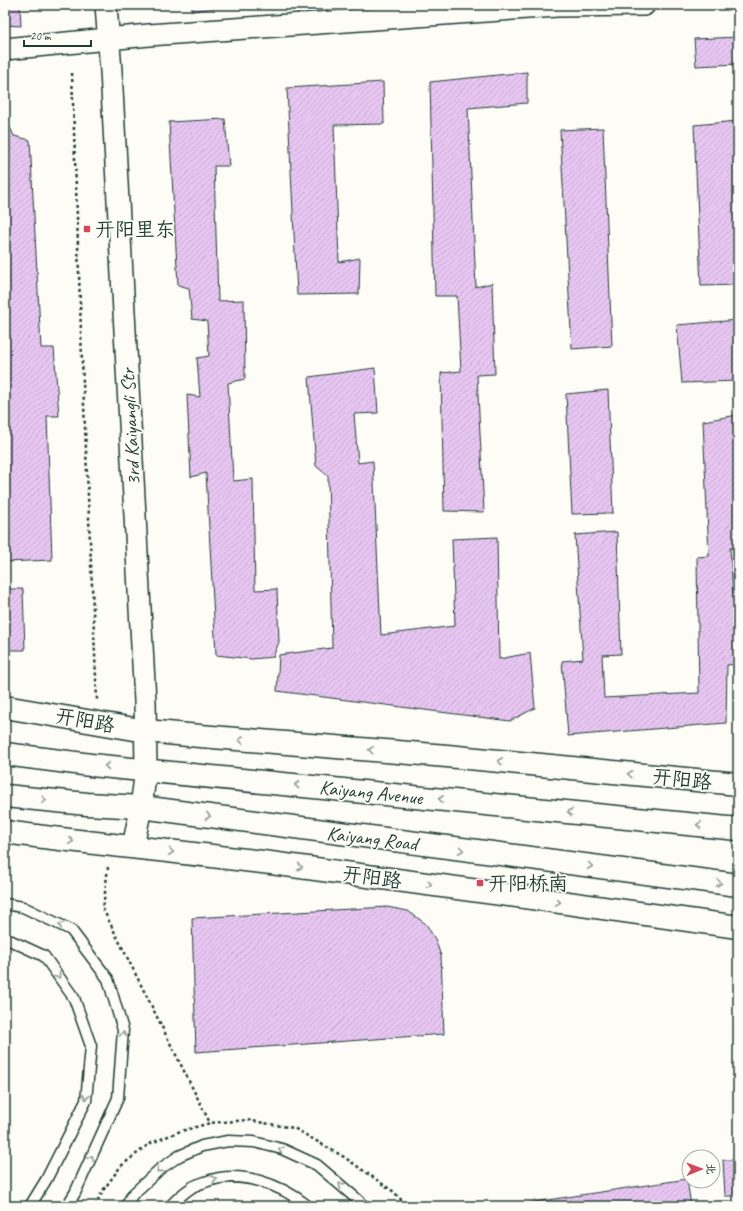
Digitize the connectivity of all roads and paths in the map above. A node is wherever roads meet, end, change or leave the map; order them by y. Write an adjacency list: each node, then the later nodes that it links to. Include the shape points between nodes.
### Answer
1 (106, 5): 4 (street, 3rd Kaiyangli Str)
2 (644, 5): 3 (street)
3 (586, 6): 4 (street)
4 (108, 39): 5 (street); 9 (street, 3rd Kaiyangli Str)
5 (5, 48)
6 (72, 73): 7 (path)
7 (97, 702)
8 (5, 707): 9 (street, 开阳路)
9 (146, 731): 11 (street, 3rd Kaiyangli Str); 12 (street, 开阳路, one-way to 9)
10 (5, 754): 11 (street, Kaiyang Avenue, one-way to 10)
11 (146, 770): 14 (street, 3rd Kaiyangli Str); 15 (street, Kaiyang Avenue, one-way to 11)
12 (738, 784)
13 (5, 796): 14 (street, Kaiyang Road, one-way to 14)
14 (141, 807): 17 (street, 3rd Kaiyangli Str); 19 (street, Kaiyang Road, one-way to 19)
15 (738, 829)
16 (5, 832): 17 (street, 开阳路, one-way to 17)
17 (133, 847): 21 (street, 开阳路, one-way to 21)
18 (108, 866): 25 (path, via 104,909 210,1123 149,1144 121,1166 104,1189)
19 (738, 885)
20 (5, 904): 24 (lane, one-way to 20, via 118,1098 123,1030 108,979 71,930 23,906)
21 (738, 926)
22 (5, 938): 23 (lane, one-way to 23, via 44,956 74,998 91,1046 86,1101)
23 (30, 1206)
24 (67, 1206)
25 (96, 1206)
26 (126, 1206): 29 (lane, one-way to 26, via 316,1165 282,1149 254,1142 202,1146 178,1156 132,1194)
27 (170, 1206): 28 (lane, one-way to 28, via 191,1188 216,1178 241,1177 270,1184)
28 (308, 1206)
29 (365, 1206)

